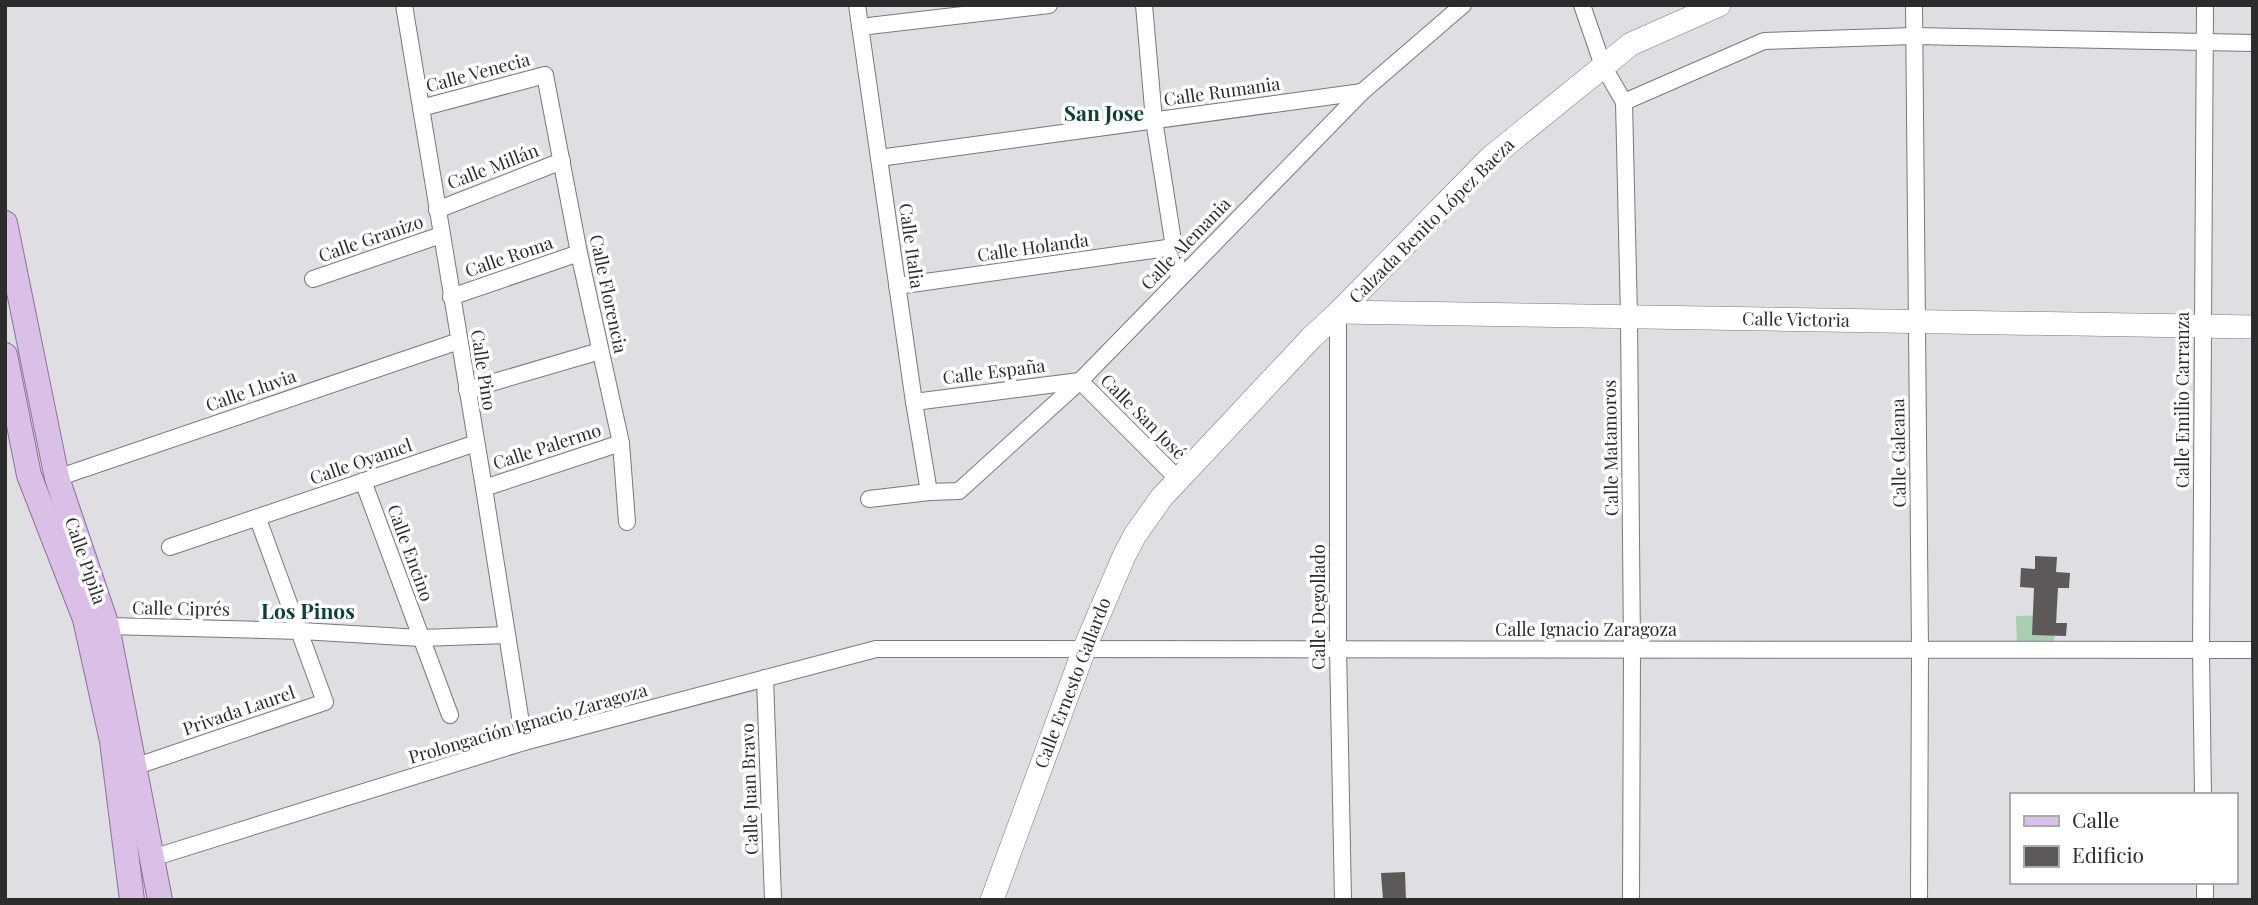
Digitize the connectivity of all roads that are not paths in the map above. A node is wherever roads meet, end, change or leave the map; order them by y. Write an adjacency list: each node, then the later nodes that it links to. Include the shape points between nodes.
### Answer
1 (404, 5): 18 (street, Calle Pino)
2 (857, 5): 10 (street, Calle Italia)
3 (1049, 5): 10 (street)
4 (1144, 5): 19 (street)
5 (1463, 5): 16 (street, Calle Alemania)
6 (1582, 5): 14 (street, Calle Matamoros)
7 (1719, 5): 14 (street, Calzada Benito López Baeza, via 1631,44)
8 (1914, 5): 11 (street, Calle Galeana)
9 (2205, 5): 12 (street, Calle Emilio Carranza)
10 (860, 27): 20 (street, Calle Italia)
11 (1913, 36): 12 (street); 17 (street, via 1764,41); 33 (street, Calle Galeana)
12 (2206, 42): 13 (street); 34 (street, Calle Emilio Carranza)
13 (2253, 43)
14 (1603, 66): 17 (street, Calle Matamoros); 31 (street, Calzada Benito López Baeza, via 1490,158)
15 (545, 75): 18 (street, Calle Venecia); 21 (street, Calle Florencia)
16 (1362, 92): 19 (street, Calle Rumania); 28 (street, Calle Alemania)
17 (1624, 102): 32 (street, Calle Matamoros)
18 (421, 108): 22 (street, Calle Pino)
19 (1154, 120): 20 (street, Calle Rumania); 25 (street)
20 (879, 158): 29 (street, Calle Italia)
21 (562, 161): 22 (street, Calle Millán); 26 (street, Calle Florencia)
22 (437, 209): 24 (street, Calle Pino)
23 (5, 223): 44 (main road, Calle Pípila)
24 (442, 235): 27 (street, Calle Granizo); 30 (street, Calle Pino)
25 (1174, 247): 28 (street); 29 (street, Calle Holanda)
26 (579, 253): 30 (street, Calle Roma); 37 (street, Calle Florencia)
27 (313, 279)
28 (1179, 279): 39 (street, Calle Alemania)
29 (897, 286): 41 (street, Calle Italia)
30 (452, 297): 36 (street, Calle Pino)
31 (1339, 313): 32 (street, Calle Victoria); 45 (street, Calzada Benito López Baeza); 58 (street, Calle Degollado)
32 (1629, 317): 33 (street, Calle Victoria); 60 (street, Calle Matamoros)
33 (1917, 322): 34 (street, Calle Victoria); 61 (street, Calle Galeana)
34 (2203, 326): 35 (street, Calle Victoria); 63 (street, Calle Emilio Carranza)
35 (2253, 327)
36 (459, 341): 40 (street, Calle Pino); 44 (street, Calle Lluvia)
37 (600, 351): 40 (street); 43 (street, Calle Florencia)
38 (5, 355): 70 (main road, Calle Pípila, via 29,475 85,619 112,741)
39 (1080, 381): 41 (street, Calle España); 45 (street, Calle San José); 48 (street, Calle Alemania, via 959,491)
40 (467, 390): 42 (street, Calle Pino)
41 (914, 402): 48 (street, Calle Italia)
42 (475, 443): 46 (street, Calle Oyamel); 47 (street, Calle Pino)
43 (621, 443): 47 (street, Calle Palermo); 51 (street, Calle Florencia)
44 (57, 478): 53 (main road, Calle Pípila)
45 (1179, 480): 57 (street, Calle Ernesto Gallardo, via 1135,535)
46 (363, 481): 50 (street, Calle Oyamel); 56 (street, Calle Encino)
47 (485, 488): 55 (street, Calle Pino)
48 (929, 492): 49 (street, Calle Alemania)
49 (869, 499)
50 (258, 519): 52 (street, Calle Oyamel); 54 (street)
51 (627, 522)
52 (170, 547)
53 (107, 626): 54 (street, Calle Ciprés); 67 (main road, Calle Pípila)
54 (301, 631): 56 (street, Calle Ciprés); 67 (street, Privada Laurel, via 325,702)
55 (506, 635): 56 (street, Calle Ciprés); 66 (street, Calle Pino)
56 (421, 638): 65 (street, Calle Encino)
57 (1085, 648): 58 (street, Calle Ignacio Zaragoza); 59 (street, Calle Ignacio Zaragoza); 73 (street, Calle Ernesto Gallardo)
58 (1339, 648): 60 (street, Calle Ignacio Zaragoza); 74 (street, Calle Degollado)
59 (918, 649): 64 (street, Prolongación Ignacio Zaragoza, via 876,649)
60 (1632, 649): 61 (street, Calle Ignacio Zaragoza); 75 (street, Calle Matamoros)
61 (1920, 650): 63 (street, Calle Ignacio Zaragoza); 76 (street, Calle Galeana)
62 (2253, 650): 63 (street, Calle Ignacio Zaragoza)
63 (2201, 651): 68 (street, Calle Emilio Carranza)
64 (765, 678): 66 (street, Prolongación Ignacio Zaragoza); 72 (street, Calle Juan Bravo)
65 (450, 715)
66 (524, 742): 69 (street, Prolongación Ignacio Zaragoza)
67 (134, 767): 69 (main road, Calle Pípila)
68 (2203, 793)
69 (152, 858): 71 (main road, Calle Pípila)
70 (132, 900)
71 (160, 900)
72 (773, 900)
73 (992, 900)
74 (1343, 900)
75 (1631, 900)
76 (1919, 900)

